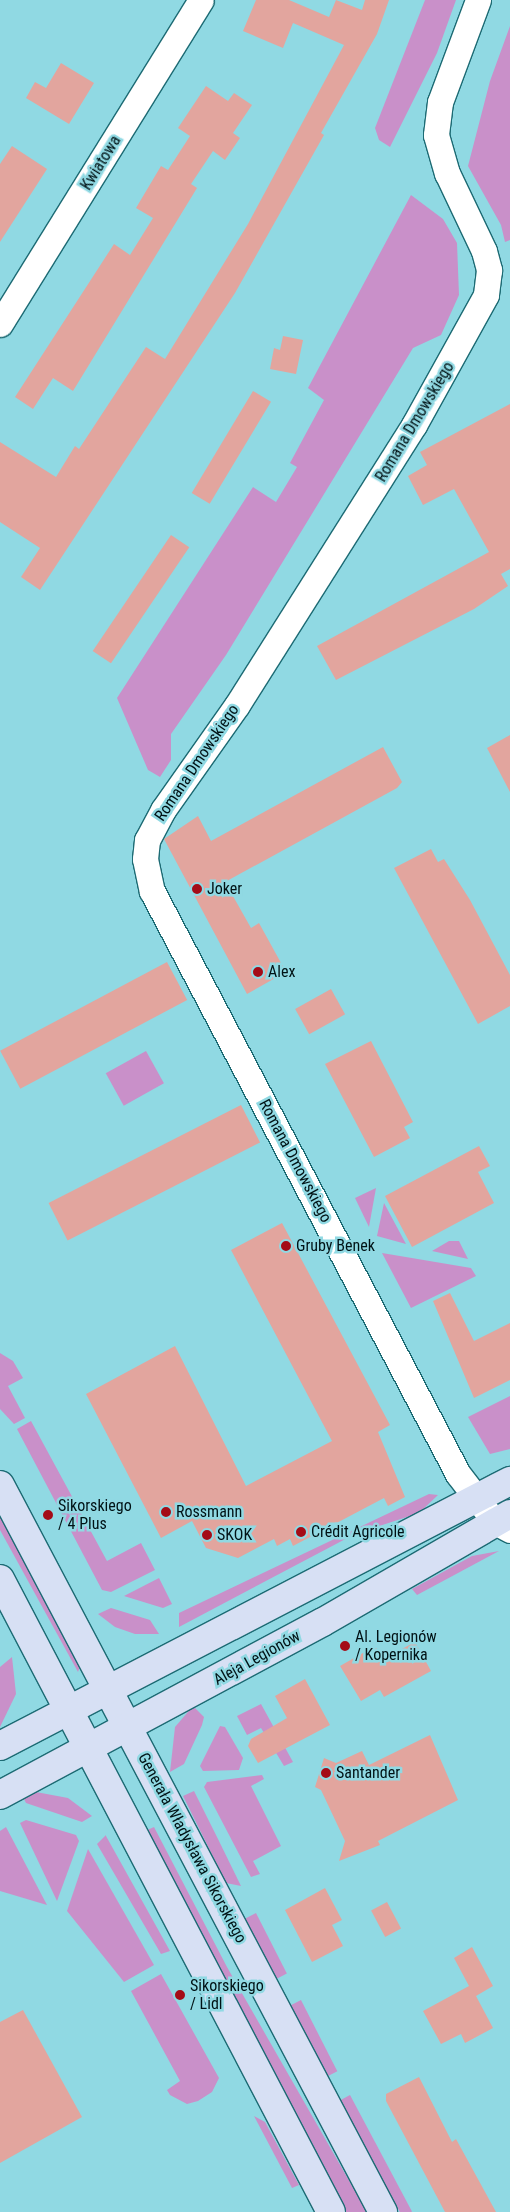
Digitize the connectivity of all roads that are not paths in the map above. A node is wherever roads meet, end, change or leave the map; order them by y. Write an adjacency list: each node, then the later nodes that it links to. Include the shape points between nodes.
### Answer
1 (201, 0): 3 (street, Kwiatowa)
2 (478, 0): 6 (street, Romana Dmowskiego, via 440,102 436,135 447,173 484,251 489,270 486,295 414,426 238,705 163,810 147,840 145,859 152,891 458,1474)
3 (0, 324)
4 (510, 1481): 6 (main road)
5 (0, 1485): 9 (main road, Generała Władysława Sikorskiego)
6 (478, 1497): 7 (street, Romana Dmowskiego); 9 (main road)
7 (505, 1522): 11 (main road, Aleja Legionów)
8 (0, 1579): 10 (main road)
9 (108, 1690): 10 (main road); 11 (main road, Generała Władysława Sikorskiego)
10 (68, 1710): 12 (main road); 13 (main road)
11 (128, 1727): 13 (main road, Aleja Legionów); 16 (main road, Generała Władysława Sikorskiego)
12 (0, 1746)
13 (88, 1748): 14 (main road, Aleja Legionów); 15 (main road)
14 (0, 1794)
15 (332, 2212)
16 (383, 2212)

